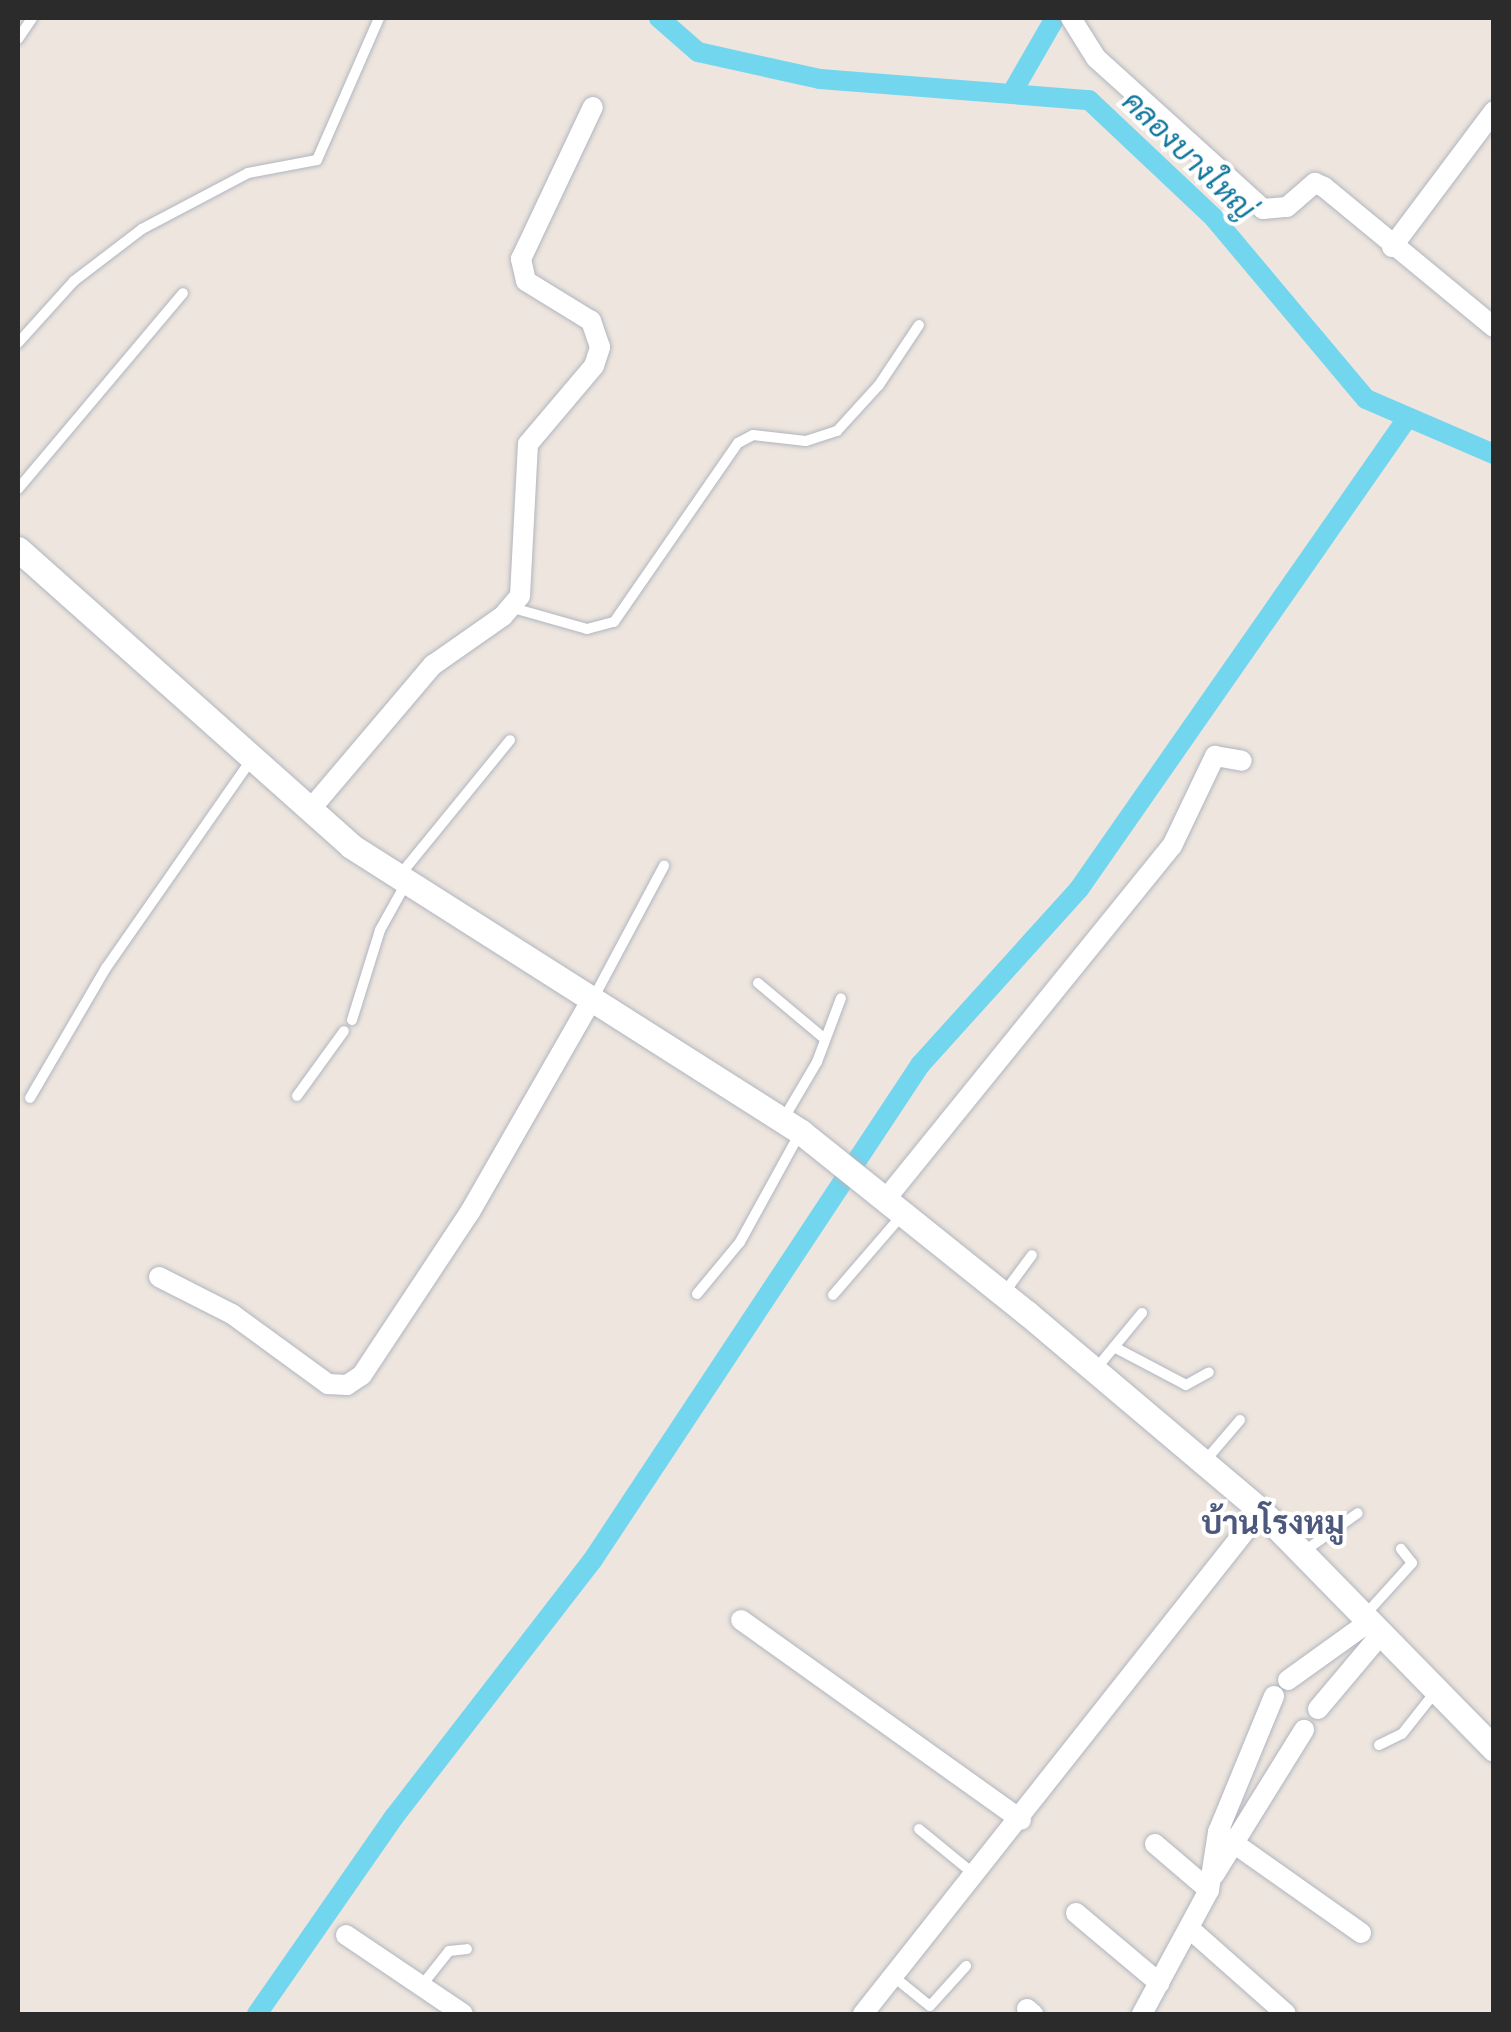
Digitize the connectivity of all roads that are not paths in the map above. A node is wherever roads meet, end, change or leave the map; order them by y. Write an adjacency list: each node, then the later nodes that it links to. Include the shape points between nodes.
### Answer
1 (32, 18): 4 (lane)
2 (380, 18): 11 (lane, via 317,160 248,173 142,229 74,281)
3 (1070, 18): 7 (street, via 1096,58 1263,209 1287,208 1315,183)
4 (18, 39)
5 (593, 107): 14 (street, via 520,259 526,281 591,321 600,347 594,366 528,444 526,570)
6 (1494, 112): 7 (street)
7 (1392, 246): 10 (street)
8 (184, 293): 12 (lane)
9 (919, 325): 14 (lane, via 880,385 837,431 806,441 753,435 738,443 614,622 587,629)
10 (1494, 327)
11 (18, 343)
12 (18, 489)
13 (18, 549): 16 (street)
14 (513, 608): 18 (street, via 449,648)
15 (510, 740): 20 (lane)
16 (252, 759): 18 (street); 28 (lane, via 106,968)
17 (1242, 761): 30 (street, via 1215,756 1172,846)
18 (309, 811): 20 (street)
19 (664, 866): 23 (lane)
20 (401, 882): 23 (street); 24 (lane)
21 (758, 983): 26 (lane)
22 (840, 998): 26 (lane)
23 (591, 1001): 29 (street); 32 (street, via 501,1163 362,1375 347,1385 315,1377 232,1314)
24 (352, 1020)
25 (344, 1031): 27 (lane)
26 (824, 1040): 29 (lane)
27 (298, 1096)
28 (30, 1098)
29 (798, 1131): 30 (street); 34 (lane, via 740,1242)
30 (894, 1207): 33 (street); 35 (lane)
31 (1032, 1255): 33 (lane)
32 (159, 1277)
33 (1003, 1293): 38 (street)
34 (697, 1294)
35 (833, 1295)
36 (1142, 1313): 37 (lane)
37 (1114, 1347): 38 (lane); 39 (lane, via 1186,1385)
38 (1094, 1370): 41 (street)
39 (1209, 1372)
40 (1240, 1420): 41 (lane)
41 (1204, 1463): 42 (street)
42 (1261, 1511): 45 (street); 53 (street)
43 (1358, 1513): 45 (lane)
44 (1400, 1549): 47 (lane, via 1412,1563)
45 (1302, 1553): 47 (street)
46 (741, 1620): 53 (street)
47 (1372, 1623): 48 (street); 49 (street); 55 (street, via 1281,1688)
48 (1437, 1690): 51 (lane, via 1415,1722); 52 (street)
49 (1318, 1709)
50 (1304, 1730): 56 (street)
51 (1379, 1744)
52 (1494, 1749)
53 (1021, 1820): 58 (street)
54 (919, 1829): 58 (lane)
55 (1218, 1832): 56 (street); 59 (street)
56 (1240, 1843): 59 (street); 62 (street)
57 (1155, 1844): 59 (street)
58 (976, 1875): 66 (street)
59 (1211, 1882): 61 (street)
60 (1076, 1913): 67 (street)
61 (1190, 1929): 67 (street); 72 (street)
62 (1362, 1933)
63 (346, 1935): 68 (street)
64 (467, 1949): 68 (lane, via 449,1951)
65 (966, 1966): 66 (lane, via 930,2006)
66 (894, 1977): 70 (street)
67 (1159, 1983): 71 (street)
68 (421, 1986): 69 (street)
69 (463, 2014)
70 (863, 2014)
71 (1142, 2014)
72 (1286, 2014)

